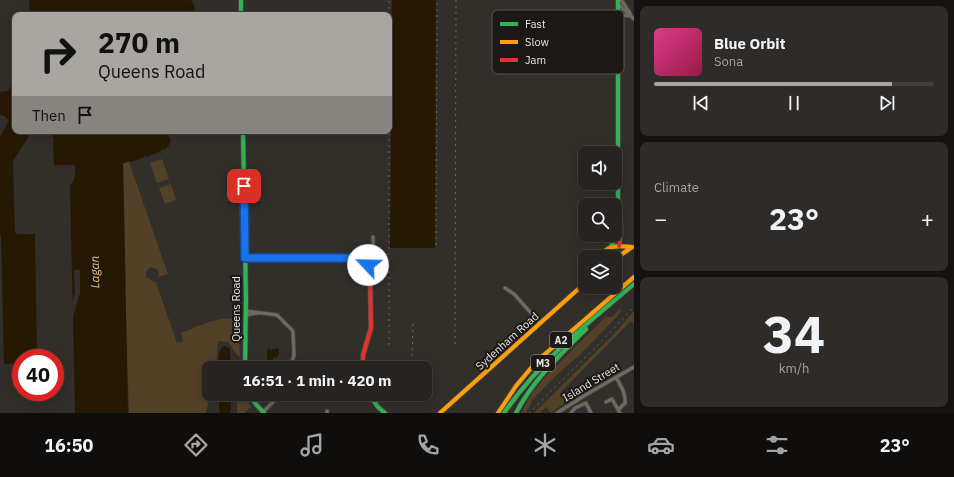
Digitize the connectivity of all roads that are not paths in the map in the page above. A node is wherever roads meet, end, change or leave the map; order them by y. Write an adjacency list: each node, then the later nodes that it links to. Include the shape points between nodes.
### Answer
1 (241, 0): 3 (main road)
2 (619, 1): 4 (street)
3 (241, 12)
4 (632, 17)
5 (618, 74): 7 (main road)
6 (243, 134): 17 (main road, Queens Road)
7 (618, 198)
8 (373, 237): 18 (street, via 373,253)
9 (614, 242): 11 (main road)
10 (620, 242): 12 (main road)
11 (611, 246): 12 (main road); 14 (main road)
12 (619, 246): 13 (main road); 15 (main road)
13 (633, 246): 16 (main road)
14 (605, 250)
15 (618, 250)
16 (622, 254)
17 (245, 258): 18 (main road, via 357,258); 23 (main road, Queens Road)
18 (367, 262): 28 (main road, via 370,272 371,328)
19 (634, 277): 39 (main road, A2, via 537,361)
20 (634, 284): 24 (main road, A2)
21 (505, 288): 25 (street, via 514,294)
22 (578, 289): 25 (main road, Sydenham Road)
23 (246, 313): 26 (main road, Queens Road); 27 (street, via 270,313 279,316 293,332)
24 (591, 321): 40 (main road, M3, via 537,369); 41 (main road, A2, via 586,330 536,382 520,403)
25 (540, 323): 38 (main road, Sydenham Road)
26 (245, 361)
27 (292, 361)
28 (363, 361)
29 (634, 367): 30 (street, Island Street)
30 (616, 377): 35 (street, via 626,398); 42 (street, Island Street)
31 (254, 401): 36 (main road)
32 (274, 401): 36 (street)
33 (374, 401): 37 (main road)
34 (606, 402): 35 (street, via 612,399)
35 (619, 411)
36 (263, 413)
37 (385, 413)
38 (440, 413)
39 (498, 413)
40 (504, 413)
41 (516, 413)
42 (557, 413)
43 (571, 413): 44 (street, via 586,403)
44 (591, 413)

